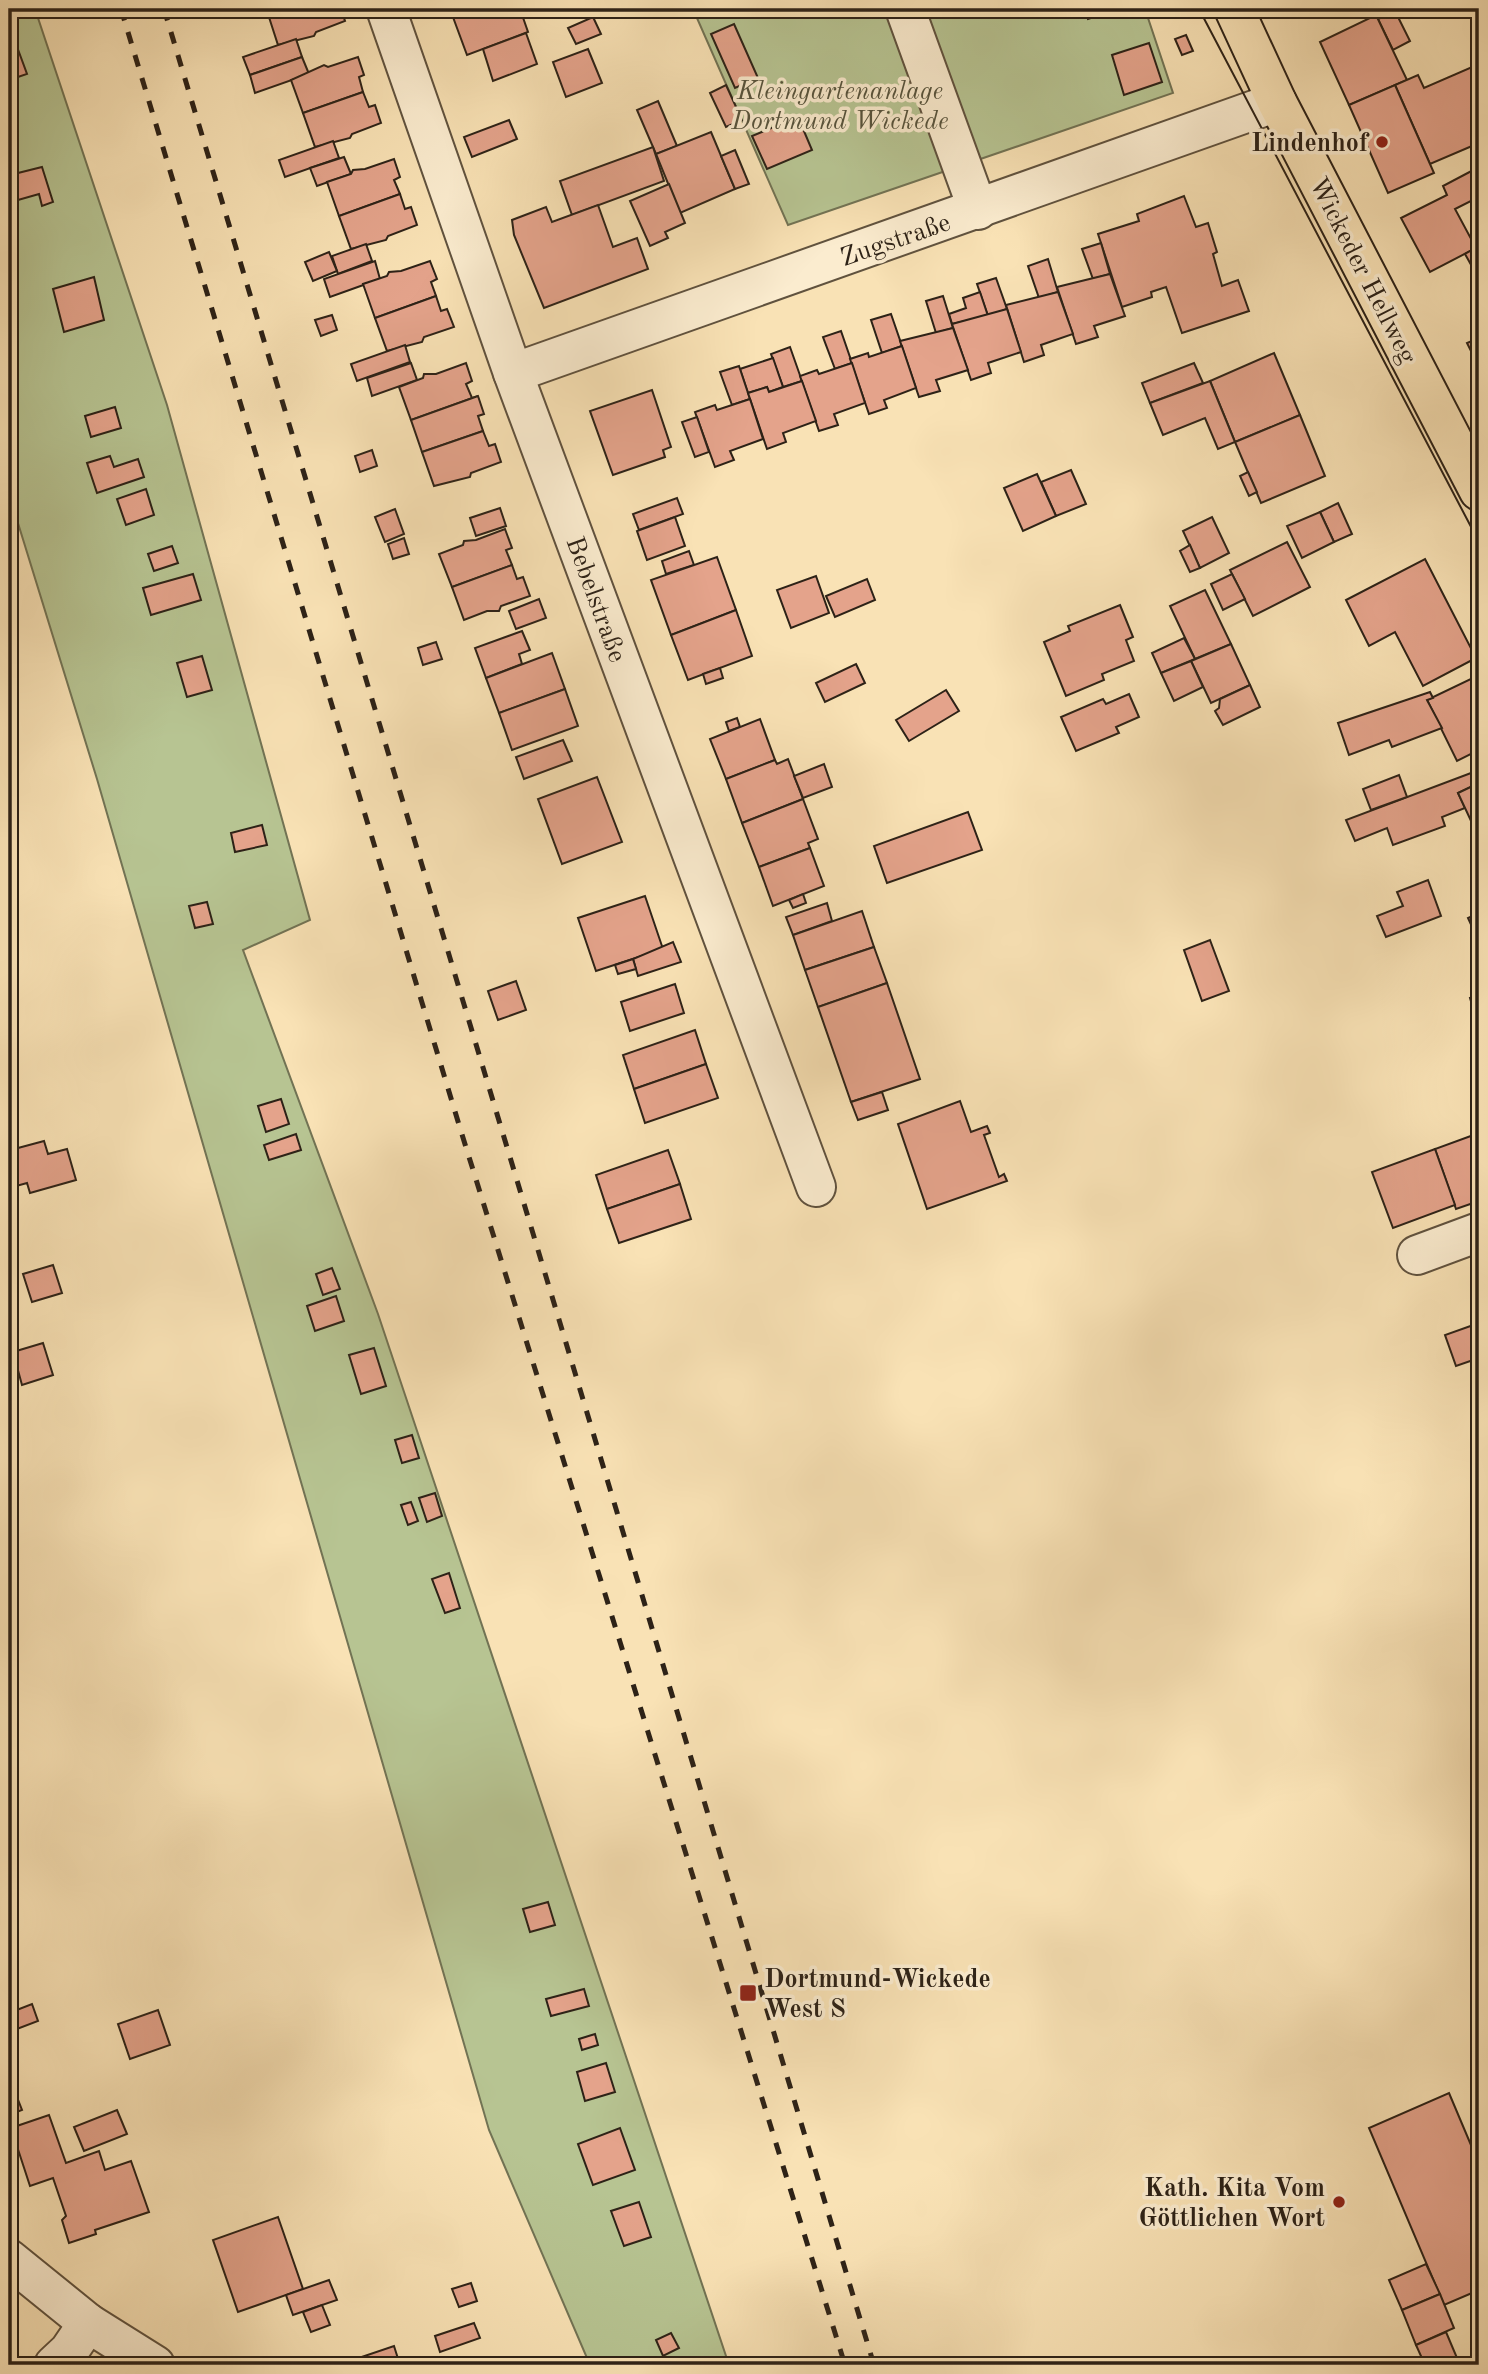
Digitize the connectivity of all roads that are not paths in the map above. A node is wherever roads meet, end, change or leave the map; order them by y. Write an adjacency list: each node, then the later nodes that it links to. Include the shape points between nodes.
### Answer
1 (386, 9): 6 (street, Bebelstraße)
2 (905, 9): 5 (street)
3 (1234, 9): 4 (main road, Wickeder Hellweg)
4 (1277, 102): 5 (street, Zugstraße); 7 (main road, Wickeder Hellweg)
5 (978, 210): 6 (street, Zugstraße)
6 (513, 373): 8 (street, Bebelstraße)
7 (1479, 491)
8 (816, 1187)
9 (1479, 1232): 10 (street)
10 (1417, 1255)
11 (9, 2259): 12 (street)
12 (88, 2323): 13 (street); 14 (street)
13 (54, 2365)
14 (155, 2365)

